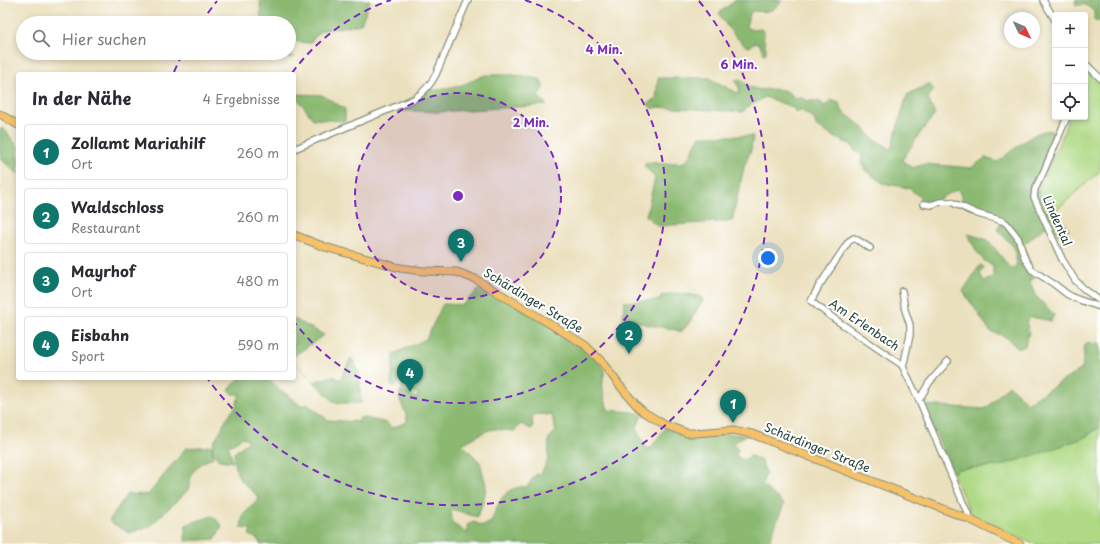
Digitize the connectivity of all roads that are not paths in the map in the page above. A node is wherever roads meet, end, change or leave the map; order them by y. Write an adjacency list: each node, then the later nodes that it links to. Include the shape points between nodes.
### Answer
1 (468, 0): 9 (street, via 436,74 421,94)
2 (1043, 0): 3 (street)
3 (1052, 15)
4 (1088, 66): 5 (street)
5 (1100, 78)
6 (0, 114): 8 (main road)
7 (1066, 120): 14 (street, Lindental, via 1035,189 1034,197 1068,270 1080,286)
8 (16, 124)
9 (296, 148)
10 (924, 204): 15 (street, via 951,202 978,214 1003,221 1018,238 1025,259 1032,270 1074,298)
11 (296, 237): 19 (main road, Schärdinger Straße, via 400,268 457,272 477,280 592,351 644,412 665,425 695,433 733,430 752,434)
12 (870, 248): 17 (street, Am Erlenbach, via 854,238 849,241 811,300)
13 (902, 291): 17 (street, Am Erlenbach, via 910,325)
14 (1100, 301)
15 (1100, 307)
16 (948, 361): 18 (street, via 929,383)
17 (903, 367): 18 (street, Am Erlenbach)
18 (919, 400): 19 (street)
19 (969, 519): 20 (main road, Schärdinger Straße)
20 (1020, 544)

